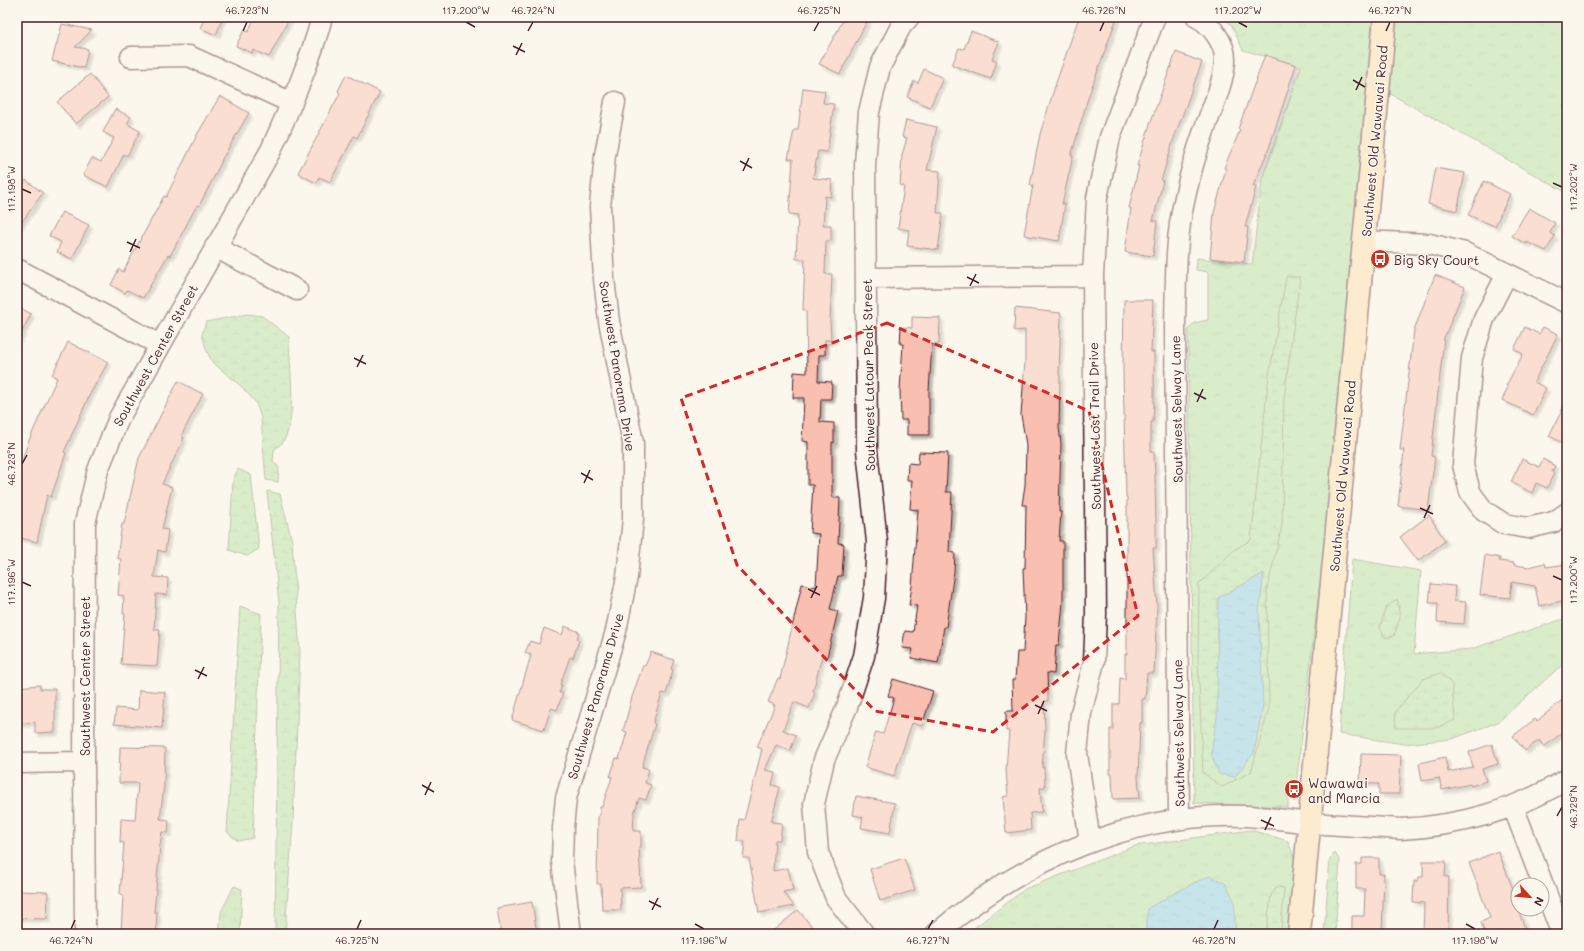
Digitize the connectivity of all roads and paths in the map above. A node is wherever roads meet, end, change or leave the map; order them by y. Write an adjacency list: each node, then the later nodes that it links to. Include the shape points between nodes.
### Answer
1 (322, 17): 8 (street, Southwest Center Street)
2 (909, 17): 14 (street, Southwest Latour Peak Street, via 901,26 880,67 868,112 865,164)
3 (1155, 17): 13 (street, Southwest Lost Trail Drive, via 1110,137 1096,198)
4 (1197, 17): 23 (street, Southwest Selway Lane, via 1219,38 1225,59 1220,86 1197,150 1184,199 1178,249 1175,324)
5 (1385, 17): 9 (main road, Southwest Old Wawawai Road)
6 (131, 57): 8 (street, via 189,56)
7 (615, 102): 27 (street, Southwest Panorama Drive, via 605,155 600,207 609,320 633,443 633,519 628,577 616,631 566,798 562,828 562,861)
8 (292, 103): 10 (street, Southwest Center Street, via 271,150)
9 (1364, 241): 12 (street, via 1429,244 1465,253); 24 (main road, Southwest Old Wawawai Road)
10 (215, 247): 15 (street); 17 (street, Southwest Center Street)
11 (17, 269): 17 (street)
12 (1507, 274): 16 (street); 18 (street, via 1484,319 1472,358 1463,465 1470,492 1484,511 1504,524 1528,528 1554,522)
13 (1093, 276): 14 (street); 25 (street, Southwest Lost Trail Drive, via 1096,614 1094,662 1081,713 1077,754)
14 (867, 278): 28 (street, Southwest Latour Peak Street, via 867,450 877,542 874,598 864,656 847,707 824,760 814,804 818,852 836,898)
15 (297, 290)
16 (1567, 303)
17 (160, 345): 19 (street, Southwest Center Street, via 119,418 98,470 85,523)
18 (1567, 513)
19 (84, 762): 20 (street); 26 (street, Southwest Center Street)
20 (17, 763)
21 (1567, 779): 22 (street)
22 (1513, 806): 24 (street, via 1468,820 1422,828 1401,829); 31 (street, via 1558,924)
23 (1179, 819): 24 (street, via 1246,816); 25 (street)
24 (1310, 822): 30 (main road, Southwest Old Wawawai Road)
25 (1090, 842): 29 (street, via 1040,864 993,891)
26 (85, 934)
27 (571, 934)
28 (864, 934)
29 (936, 934)
30 (1299, 934)
31 (1565, 934)

